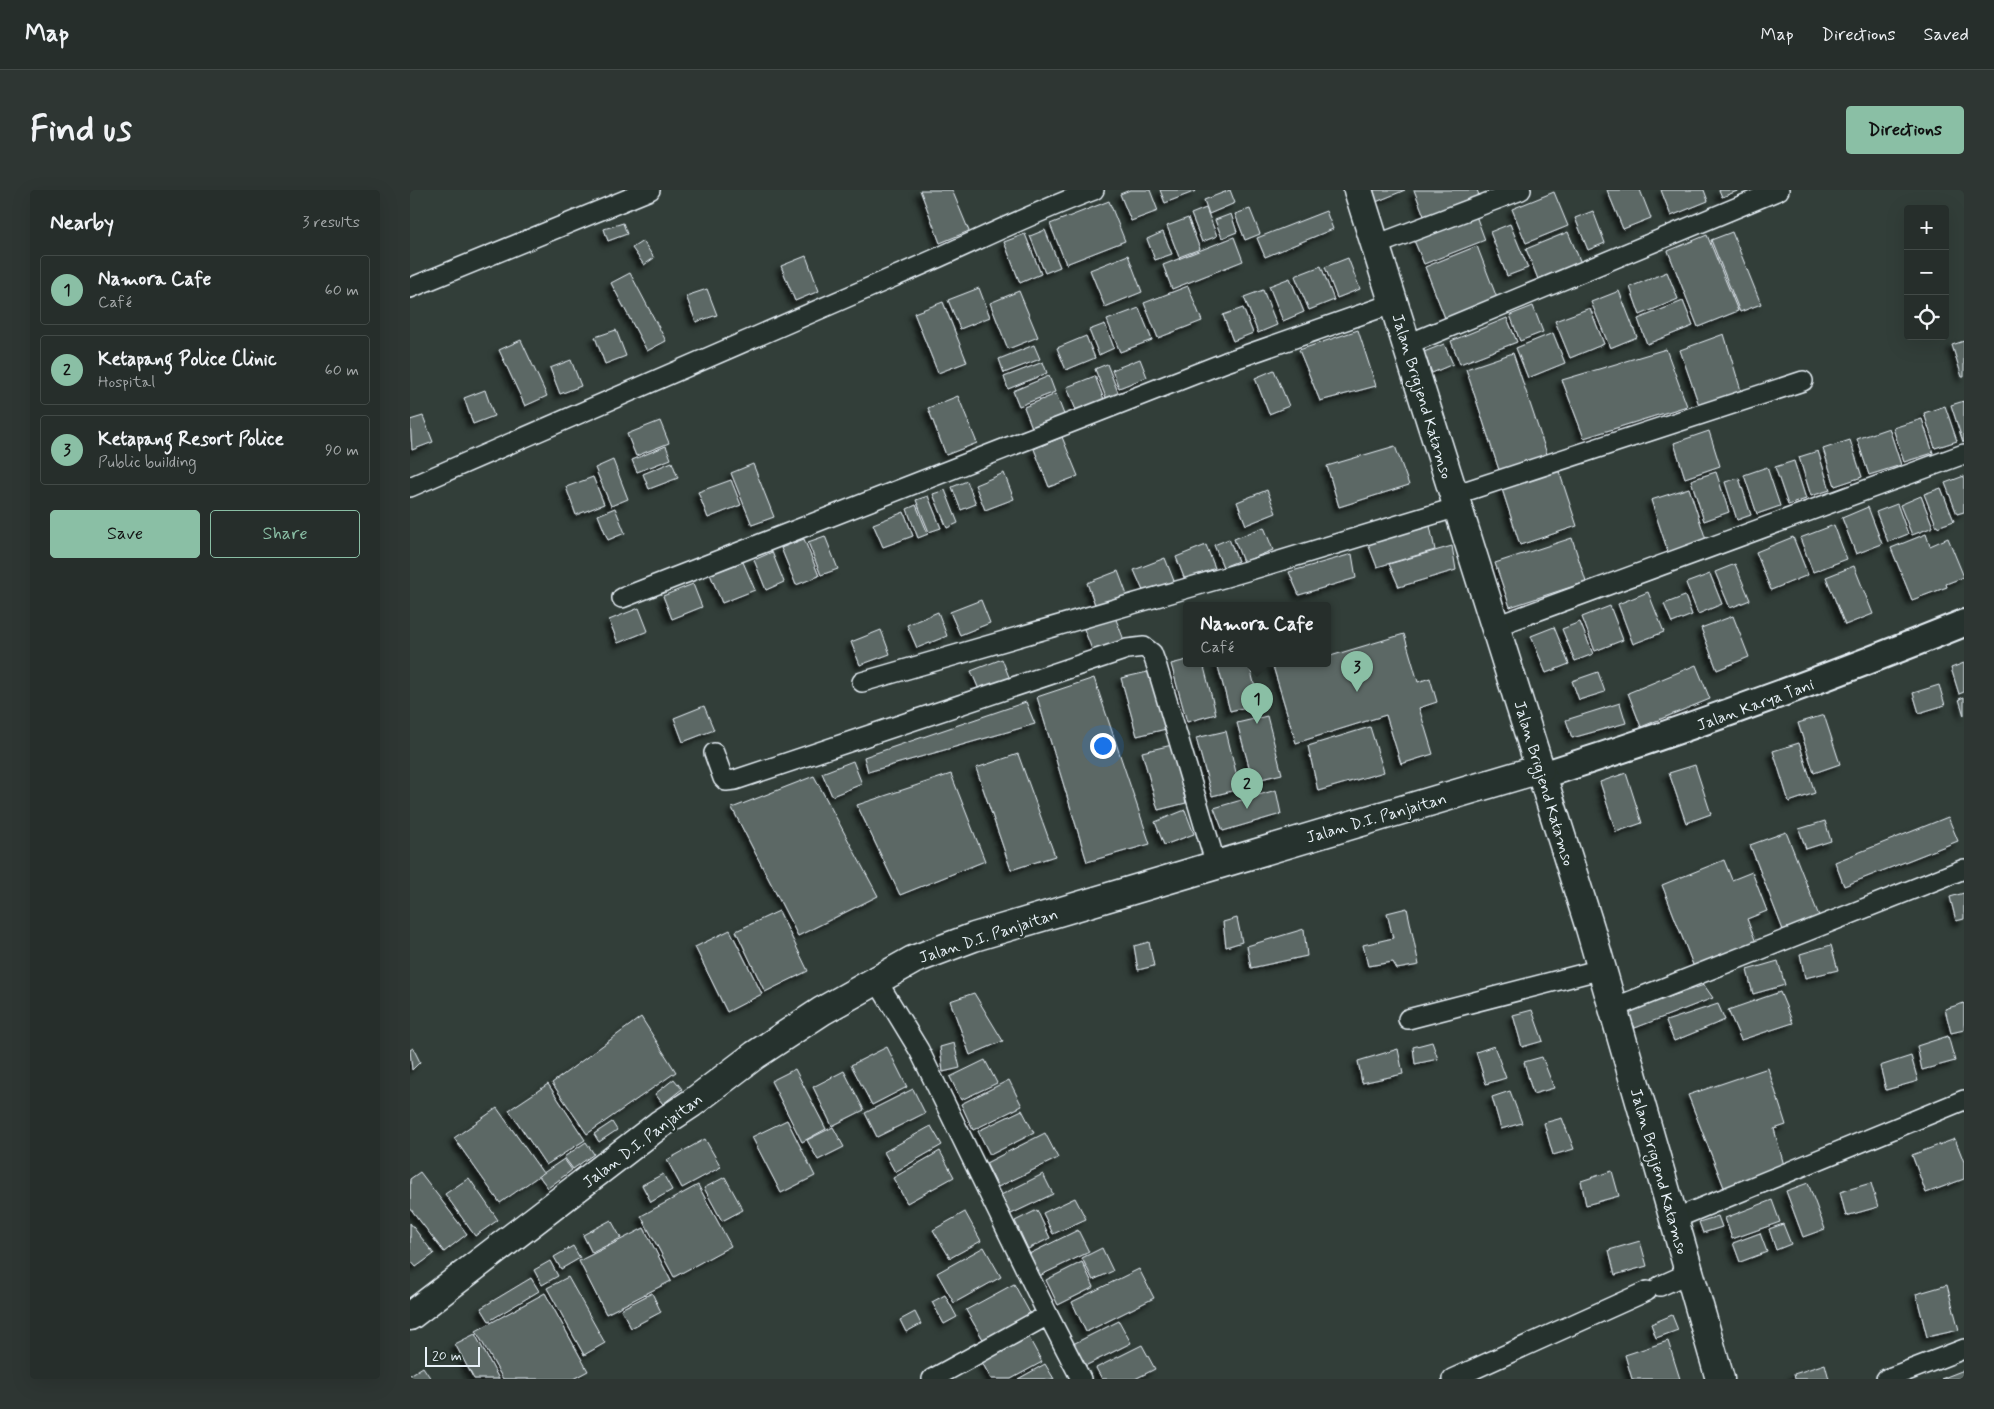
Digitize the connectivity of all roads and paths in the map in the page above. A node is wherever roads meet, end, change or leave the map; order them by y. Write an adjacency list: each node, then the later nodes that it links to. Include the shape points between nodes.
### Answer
1 (650, 190): 7 (street)
2 (1094, 190): 12 (street, via 1047,207 899,275)
3 (1358, 190): 6 (main road, Jalan Brigjend Katamso)
4 (1521, 190): 6 (street)
5 (1779, 190): 9 (street)
6 (1376, 246): 8 (main road, Jalan Brigjend Katamso)
7 (410, 288)
8 (1394, 303): 9 (main road, Jalan Brigjend Katamso); 14 (street, via 1234,359)
9 (1406, 345): 13 (main road, Jalan Brigjend Katamso)
10 (1803, 381): 13 (street)
11 (1964, 454): 16 (street)
12 (410, 487)
13 (1456, 501): 16 (main road, Jalan Brigjend Katamso); 17 (street, via 1250,570)
14 (622, 598)
15 (1964, 623): 19 (street, Jalan Karya Tani, via 1753,705)
16 (1496, 626): 19 (main road, Jalan Brigjend Katamso)
17 (862, 682)
18 (714, 753): 20 (street, via 723,778 735,780 1127,648 1144,646 1152,653 1157,667)
19 (1541, 772): 20 (main road, Jalan D.I. Panjaitan); 22 (main road, Jalan Brigjend Katamso)
20 (1216, 865): 23 (main road, Jalan D.I. Panjaitan, via 974,936 914,960)
21 (1964, 869): 24 (street)
22 (1602, 969): 24 (main road, Jalan Brigjend Katamso); 25 (street)
23 (877, 981): 29 (main road, Jalan D.I. Panjaitan, via 822,1011 755,1055); 30 (street, via 919,1050)
24 (1613, 1008): 27 (main road, Jalan Brigjend Katamso)
25 (1408, 1018)
26 (1964, 1100): 27 (street)
27 (1674, 1219): 28 (main road, Jalan Brigjend Katamso)
28 (1689, 1273): 34 (street); 35 (main road, Jalan Brigjend Katamso)
29 (410, 1316)
30 (1048, 1316): 32 (street); 33 (street)
31 (1964, 1349): 36 (street)
32 (932, 1379)
33 (1081, 1379)
34 (1452, 1379)
35 (1720, 1379)
36 (1886, 1379)

